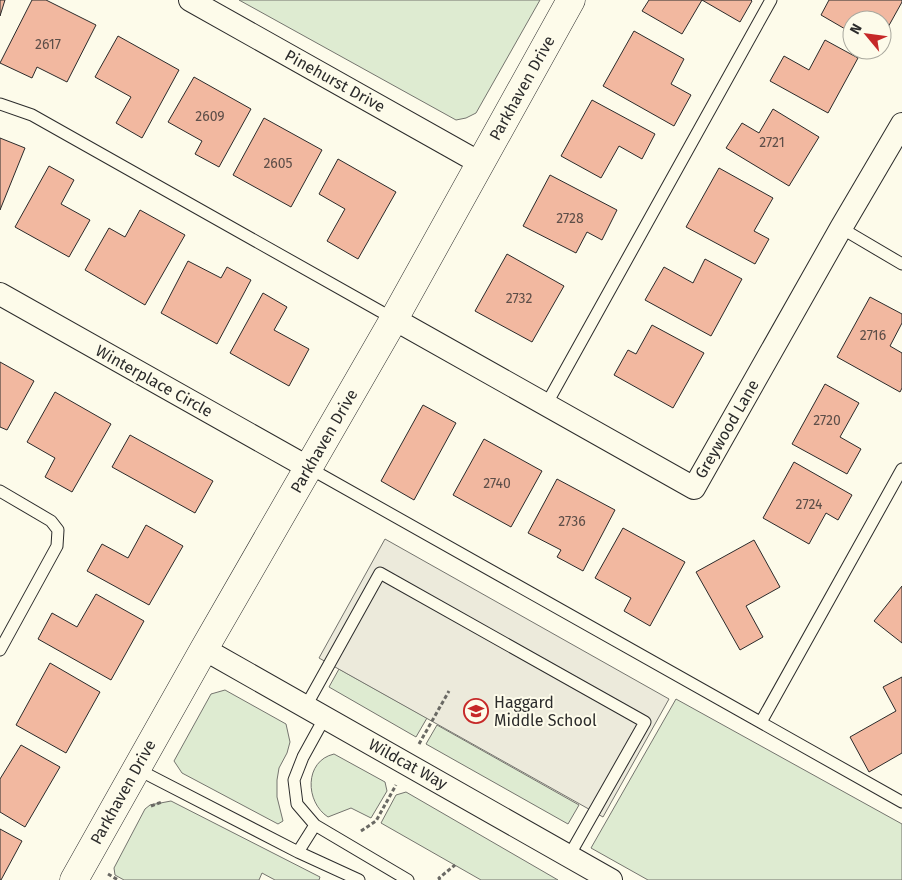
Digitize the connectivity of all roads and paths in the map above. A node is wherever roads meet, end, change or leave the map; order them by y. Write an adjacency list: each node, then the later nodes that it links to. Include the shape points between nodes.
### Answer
1 (190, 0): 6 (street, Pinehurst Drive)
2 (571, 0): 6 (street, Parkhaven Drive)
3 (770, 0): 11 (lane)
4 (0, 104): 10 (lane, via 32,115)
5 (902, 124): 7 (street, Greywood Lane)
6 (480, 164): 10 (street, Parkhaven Drive)
7 (841, 228): 8 (lane); 11 (street, Greywood Lane, via 694,488)
8 (902, 264)
9 (0, 294): 12 (street, Winterplace Circle)
10 (394, 319): 11 (street, Greywood Lane); 12 (street, Parkhaven Drive)
11 (546, 405)
12 (308, 468): 15 (street, Parkhaven Drive); 19 (lane)
13 (902, 470): 19 (lane)
14 (0, 491): 16 (lane, via 51,520 58,530 57,546)
15 (204, 649): 18 (street, Wildcat Way); 21 (street, Parkhaven Drive)
16 (0, 650)
17 (449, 691): 20 (path)
18 (315, 712): 25 (lane, via 294,780 297,804); 27 (street, Wildcat Way); 27 (lane, via 380,573 645,722)
19 (761, 722): 23 (lane)
20 (419, 744)
21 (136, 769): 26 (lane); 30 (street, Parkhaven Drive)
22 (396, 786): 24 (path)
23 (902, 802)
24 (376, 821)
25 (315, 825): 26 (lane); 33 (lane)
26 (298, 852): 32 (lane)
27 (569, 856): 35 (street, Wildcat Way)
28 (455, 865): 34 (path)
29 (107, 874): 31 (path)
30 (74, 880)
31 (118, 880)
32 (359, 880)
33 (408, 880)
34 (440, 880)
35 (611, 880)

